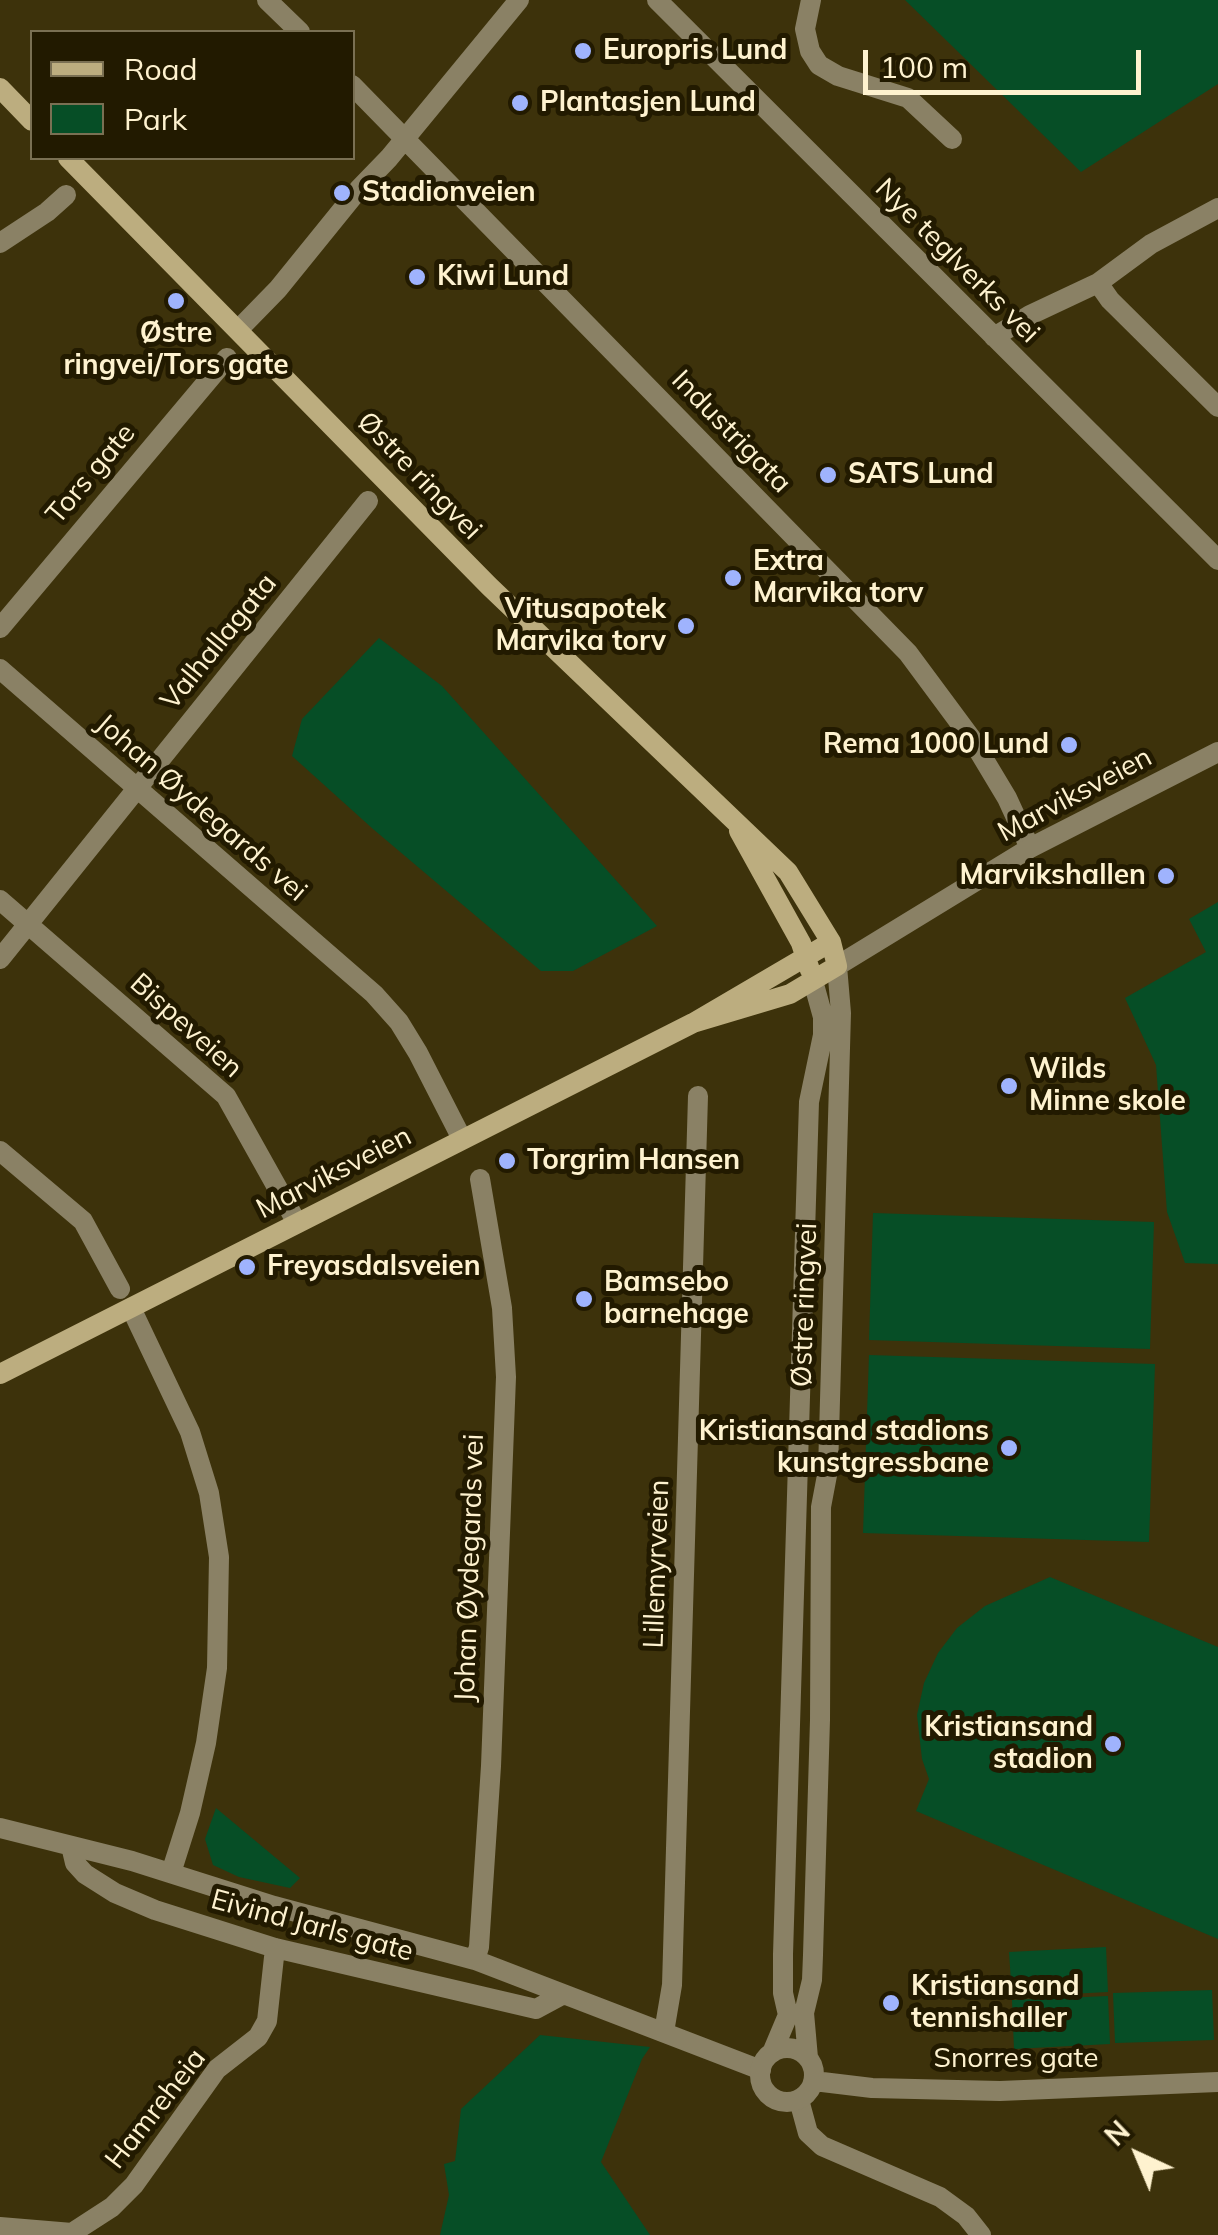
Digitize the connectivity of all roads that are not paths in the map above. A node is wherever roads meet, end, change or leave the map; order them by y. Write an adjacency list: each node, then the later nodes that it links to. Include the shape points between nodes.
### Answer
1 (268, 0): 5 (street)
2 (519, 0): 9 (street)
3 (657, 0): 17 (street, Nye teglverks vei)
4 (811, 0): 10 (street, via 805,29 819,65 908,98)
5 (298, 30)
6 (0, 88): 8 (main road)
7 (355, 89): 9 (street, Industrigata)
8 (30, 119)
9 (405, 138): 16 (street); 27 (street, Industrigata, via 908,654 971,738)
10 (952, 139)
11 (70, 160): 16 (main road, Østre ringvei)
12 (66, 195): 14 (street)
13 (1218, 208): 15 (street)
14 (0, 243)
15 (1098, 283): 17 (street); 19 (street)
16 (238, 330): 26 (main road, Østre ringvei)
17 (994, 338): 21 (street, Nye teglverks vei)
18 (227, 358): 22 (street, Tors gate)
19 (1218, 407)
20 (368, 501): 25 (street, Valhallagata)
21 (1218, 560)
22 (0, 628)
23 (0, 669): 25 (street, Johan Øydegards vei)
24 (1218, 752): 27 (street, Marviksveien)
25 (136, 788): 29 (street, Valhallagata); 37 (street, Johan Øydegards vei, via 388,1008)
26 (737, 826): 30 (main road, Østre ringvei, via 788,872); 31 (main road, Østre ringvei)
27 (1030, 848): 33 (street, Marviksveien)
28 (0, 900): 29 (street, Bispeveien)
29 (28, 924): 32 (street, Valhallagata); 40 (street, Bispeveien, via 226,1096)
30 (831, 942): 31 (main road, Marviksveien); 33 (main road, Østre ringvei)
31 (806, 957): 34 (main road, Østre ringvei); 35 (main road, Marviksveien)
32 (0, 959)
33 (837, 966): 34 (main road, Marviksveien); 50 (street, Østre ringvei, via 841,1013 828,1470 821,1507 814,1955 803,2031)
34 (813, 981): 35 (main road, Marviksveien); 51 (street, Østre ringvei, via 823,1035 808,1122 783,1954 788,2015)
35 (694, 1022): 37 (main road, Marviksveien)
36 (698, 1096): 49 (street, Lillemyrveien, via 674,1946)
37 (462, 1139): 40 (main road, Marviksveien)
38 (0, 1151): 41 (street, via 83,1222)
39 (480, 1179): 47 (street, Johan Øydegards vei, via 502,1308 506,1377)
40 (297, 1223): 41 (main road, Marviksveien)
41 (125, 1298): 42 (main road, Marviksveien); 45 (street, via 190,1432 219,1557 217,1668 206,1742)
42 (0, 1374)
43 (0, 1828): 44 (street, Eivind Jarls gate)
44 (71, 1846): 45 (street, Eivind Jarls gate); 46 (street, Eivind Jarls gate, via 74,1863 115,1893)
45 (171, 1874): 47 (street, Eivind Jarls gate)
46 (274, 1948): 48 (street, Eivind Jarls gate, via 536,2009); 56 (street, Hamreheia, via 267,2021 258,2037 217,2068 134,2185)
47 (475, 1960): 48 (street, Eivind Jarls gate)
48 (562, 1995): 49 (street, Eivind Jarls gate)
49 (664, 2032): 51 (street, Eivind Jarls gate)
50 (808, 2058): 51 (street, via 789,2048); 52 (street)
51 (767, 2061): 54 (street, via 760,2080 770,2096)
52 (814, 2080): 53 (street, Snorres gate, via 1000,2091); 54 (street)
53 (1218, 2082)
54 (799, 2100): 57 (street, via 808,2133 822,2146 940,2198)
55 (0, 2226): 56 (street, Hamreheia)
56 (72, 2234)
57 (981, 2235)

